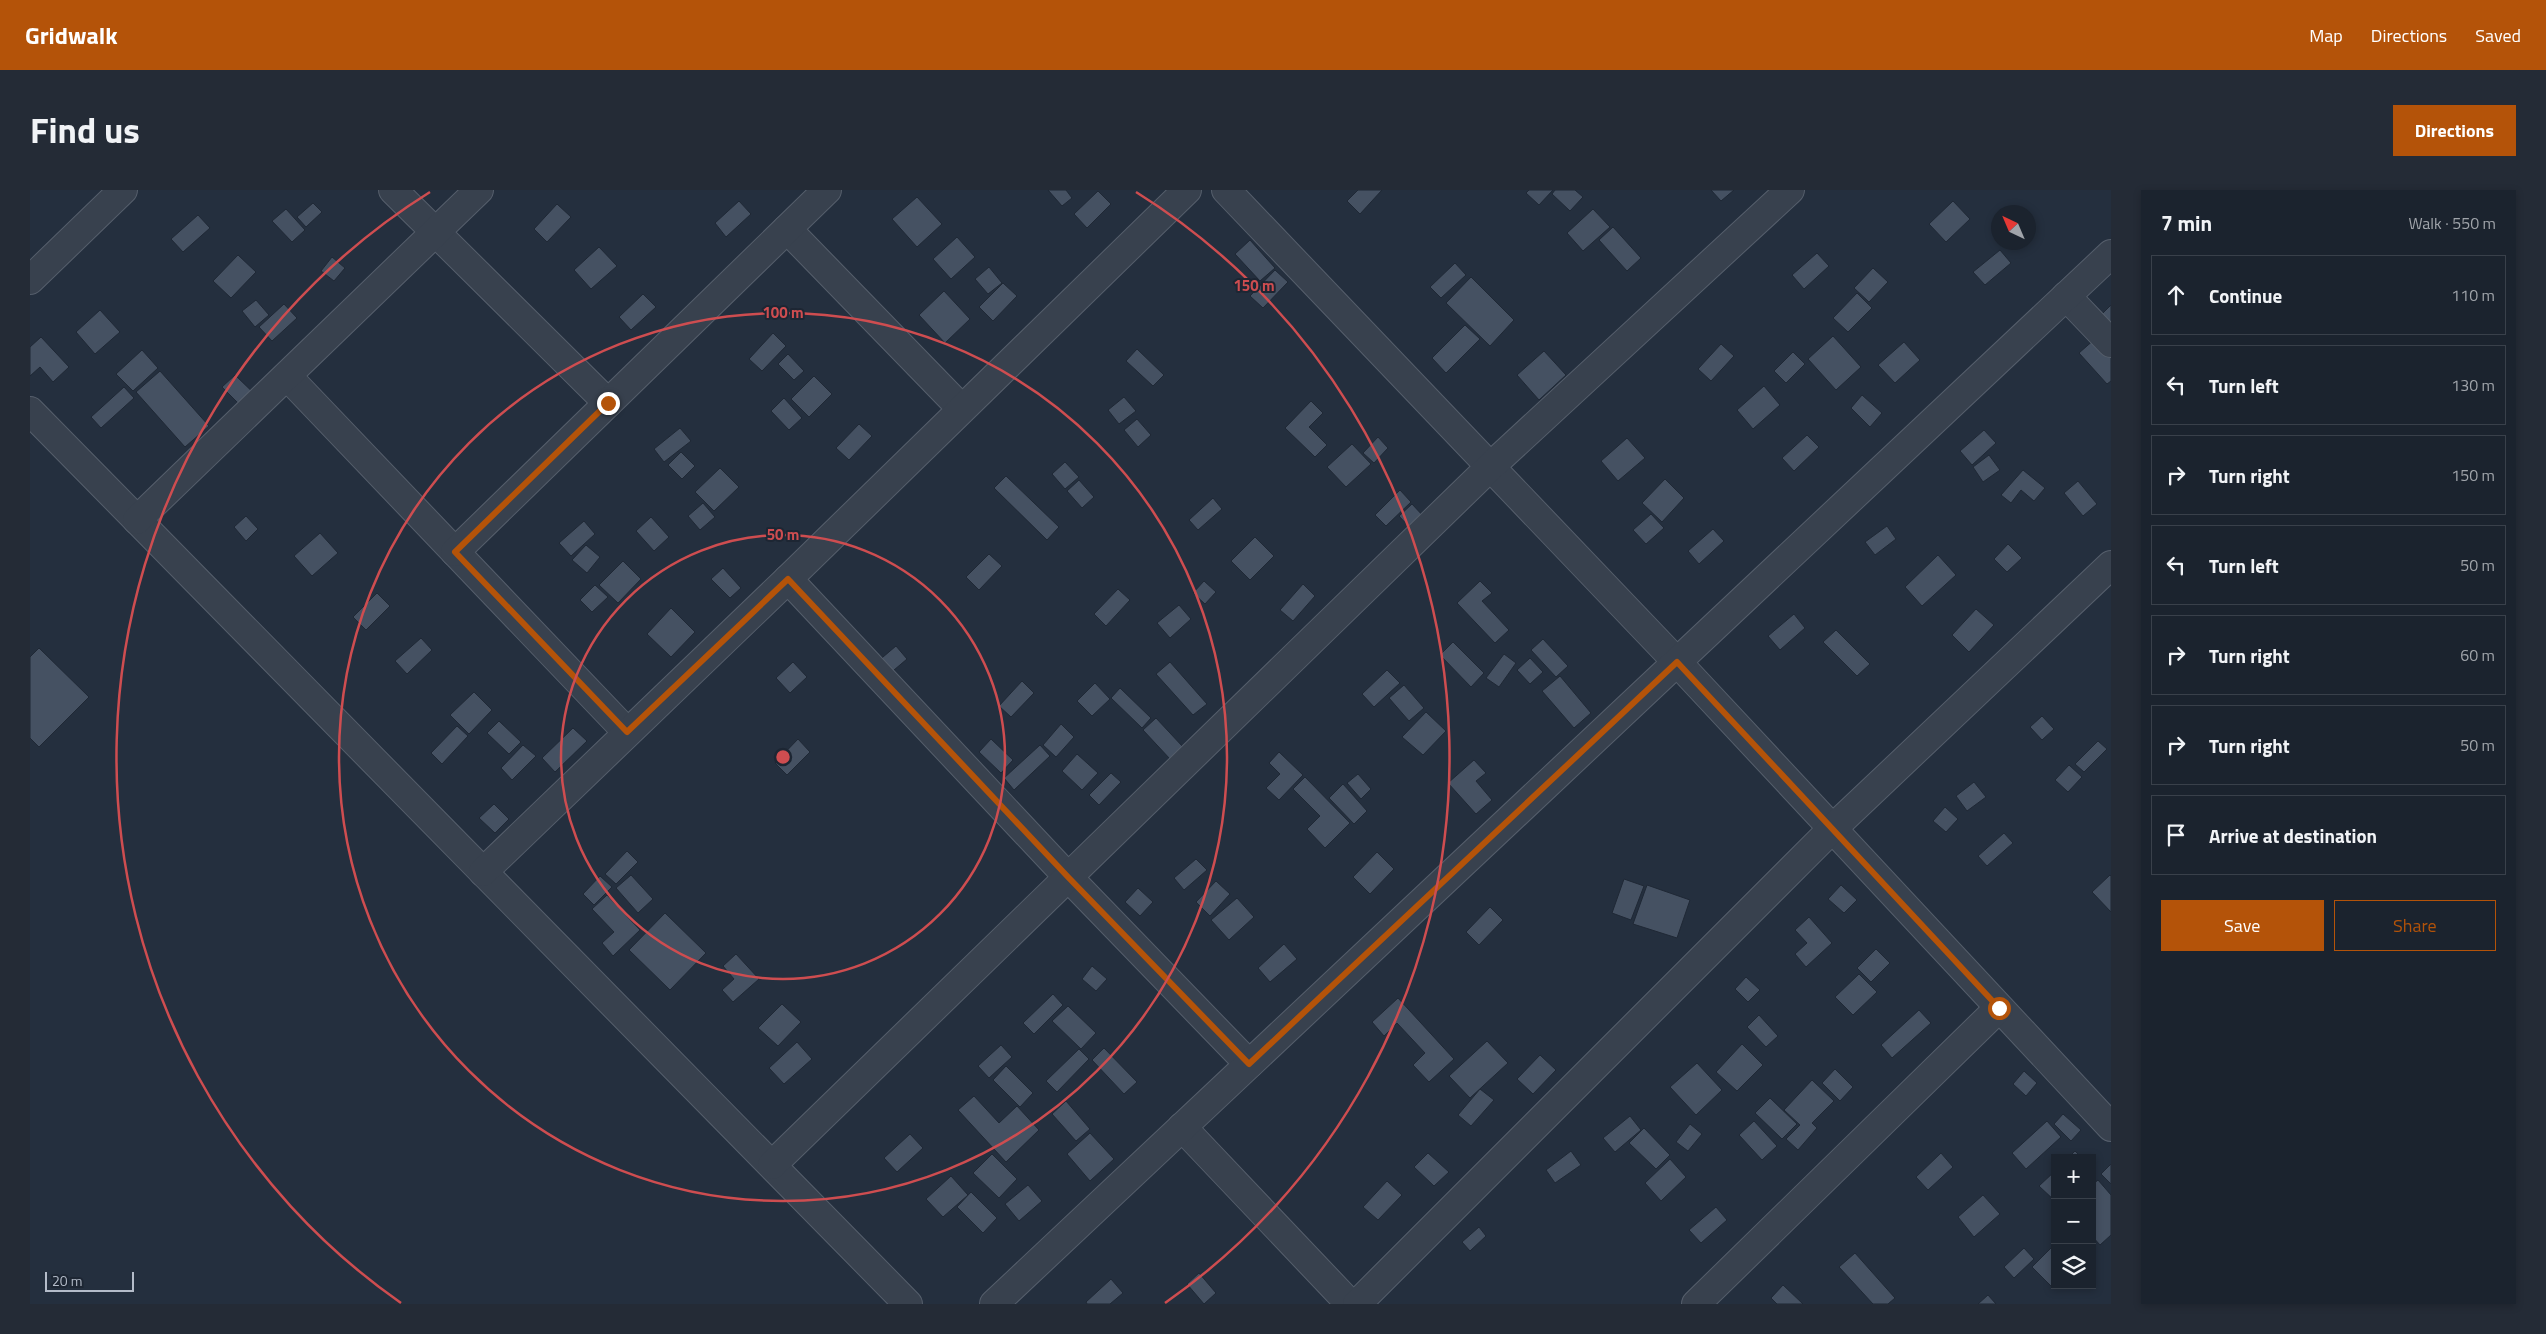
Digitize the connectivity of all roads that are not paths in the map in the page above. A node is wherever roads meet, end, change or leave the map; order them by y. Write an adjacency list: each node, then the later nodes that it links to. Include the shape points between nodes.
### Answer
1 (393, 190): 9 (street)
2 (478, 190): 9 (street)
3 (827, 190): 8 (street)
4 (1187, 190): 16 (street)
5 (1226, 190): 18 (street)
6 (1790, 190): 18 (street)
7 (117, 192): 11 (street)
8 (787, 228): 15 (street); 16 (street)
9 (436, 232): 14 (street); 15 (street)
10 (2111, 254): 12 (street)
11 (30, 280)
12 (2066, 296): 13 (street); 23 (street)
13 (2111, 343)
14 (287, 376): 19 (street); 20 (street)
15 (608, 403): 20 (street)
16 (961, 408): 22 (street)
17 (30, 411): 19 (street)
18 (1490, 467): 23 (street); 27 (street)
19 (137, 520): 26 (street)
20 (455, 552): 24 (street)
21 (2111, 565): 25 (street)
22 (788, 579): 24 (street); 27 (street)
23 (1677, 662): 25 (street); 29 (street)
24 (627, 732): 26 (street)
25 (1831, 830): 28 (street); 36 (street)
26 (483, 872): 32 (street)
27 (1068, 877): 29 (street); 32 (street)
28 (1999, 1008): 31 (street); 37 (street)
29 (1249, 1064): 30 (street)
30 (1182, 1127): 34 (street); 35 (street)
31 (2111, 1127)
32 (772, 1165): 33 (street)
33 (908, 1304)
34 (994, 1304)
35 (1350, 1304)
36 (1357, 1304)
37 (1696, 1304)

